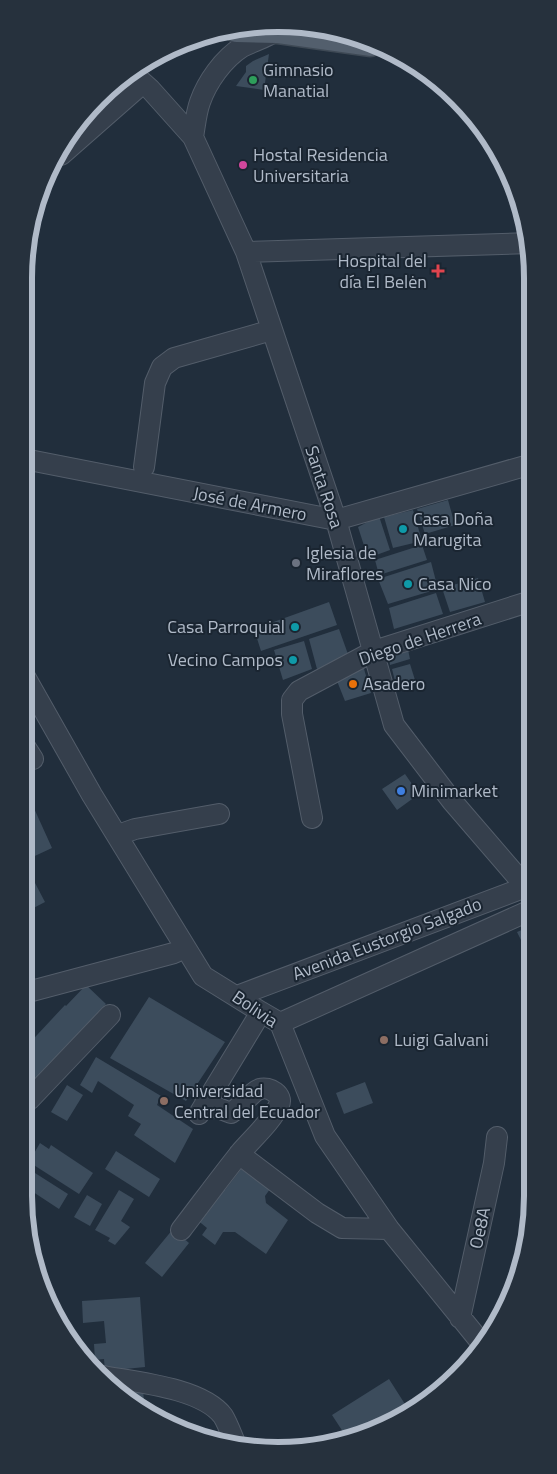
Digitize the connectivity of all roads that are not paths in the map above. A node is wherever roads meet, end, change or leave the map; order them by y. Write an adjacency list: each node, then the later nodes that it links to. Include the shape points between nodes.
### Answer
1 (273, 32): 3 (street, via 241,48 222,65 200,102)
2 (138, 78): 3 (street, Santa Rosa); 4 (street)
3 (193, 137): 6 (street, Santa Rosa)
4 (74, 142)
5 (522, 243): 6 (street)
6 (246, 252): 7 (street, Santa Rosa)
7 (272, 330): 10 (street, via 174,358 162,367 155,383); 11 (street, Santa Rosa)
8 (32, 461): 11 (street, José de Armero)
9 (524, 466): 11 (street, José de Armero)
10 (144, 467)
11 (336, 520): 13 (street, Santa Rosa)
12 (524, 603): 13 (street, Diego de Herrera)
13 (374, 651): 16 (street, Diego de Herrera, via 299,691 292,700); 18 (street, Santa Rosa, via 394,725 452,800)
14 (32, 689): 17 (street, Bolivia)
15 (219, 814): 17 (street)
16 (312, 818)
17 (118, 835): 21 (street, Bolivia)
18 (524, 878)
19 (524, 886): 23 (street, Avenida Eustorgio Salgado)
20 (524, 913): 26 (street, Avenida Eustorgio Salgado)
21 (185, 948): 22 (street); 23 (street, Bolivia, via 203,976)
22 (32, 991)
23 (237, 996): 24 (street, Bolivia)
24 (261, 1012): 26 (street, Bolivia); 29 (street, via 202,1109 231,1113 262,1088 278,1095 278,1108)
25 (110, 1015): 27 (street)
26 (280, 1023): 30 (street, Bolivia, via 324,1136)
27 (32, 1097)
28 (497, 1137): 32 (street, Oe8A)
29 (239, 1154): 30 (street, via 342,1228); 31 (street)
30 (388, 1229): 32 (street, Bolivia)
31 (181, 1230)
32 (460, 1318): 33 (street, Bolivia)
33 (478, 1339)
34 (114, 1378): 35 (street, via 192,1395 222,1416)
35 (232, 1437)

